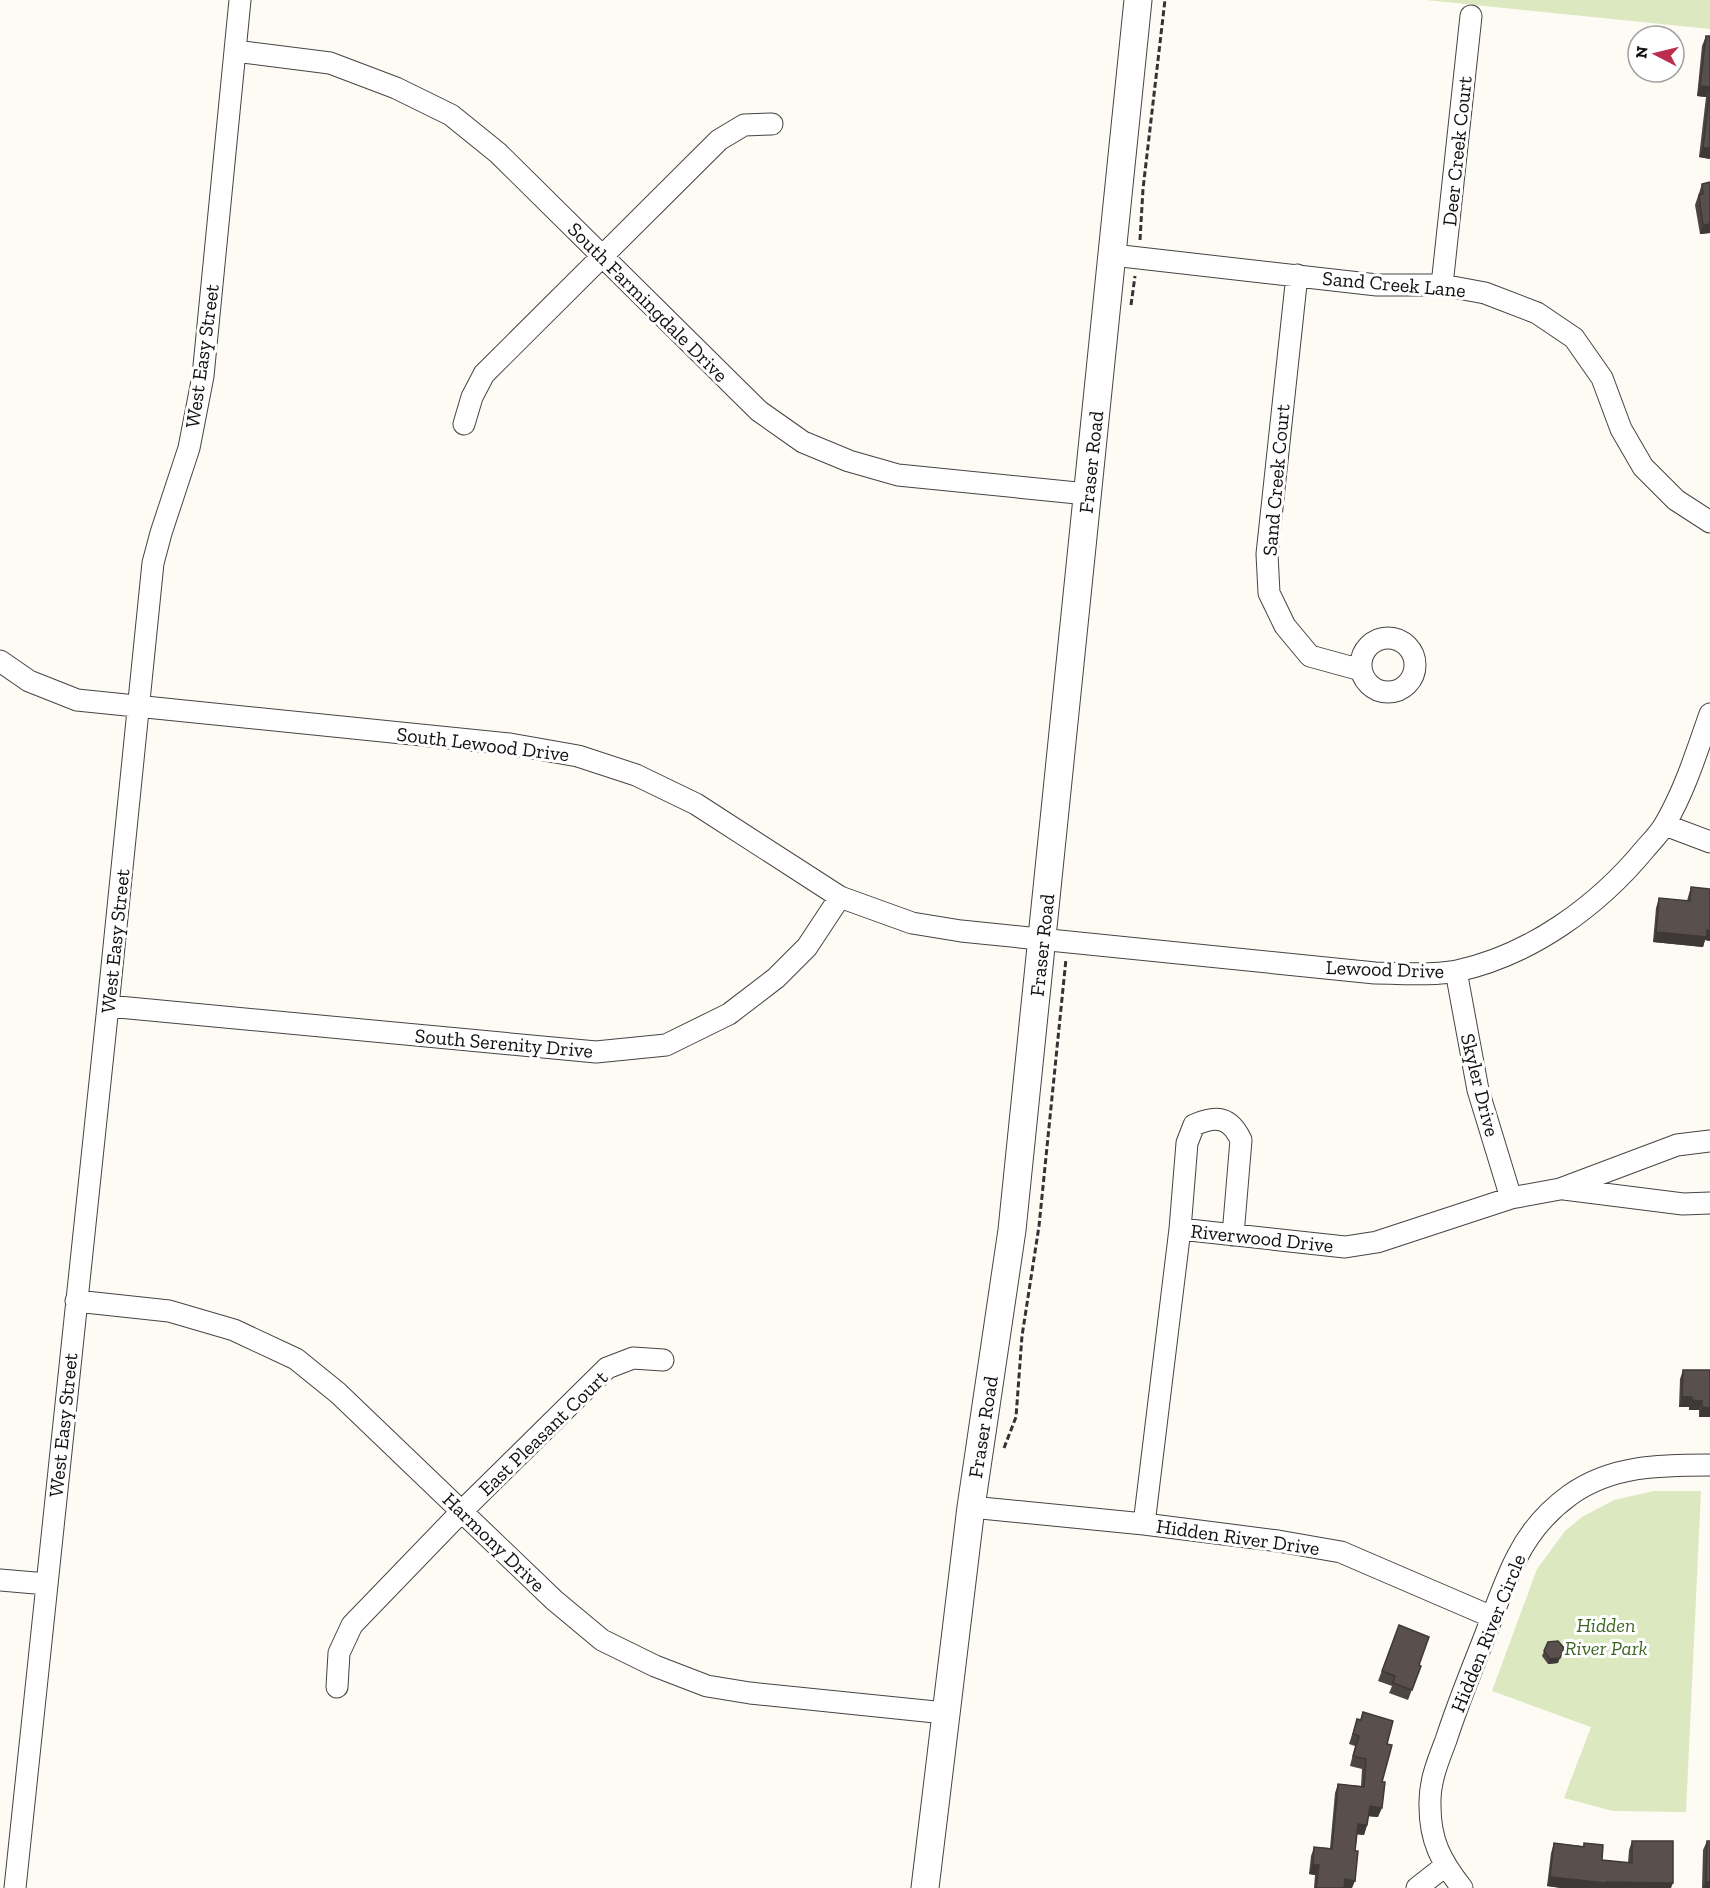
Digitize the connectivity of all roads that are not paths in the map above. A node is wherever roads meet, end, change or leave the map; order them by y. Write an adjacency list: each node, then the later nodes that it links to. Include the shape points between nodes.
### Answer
1 (240, 0): 4 (street, West Easy Street)
2 (1138, 0): 6 (street, Fraser Road)
3 (1471, 16): 9 (street, Deer Creek Court)
4 (235, 51): 7 (street, South Farmingdale Drive, via 330,63 396,88 451,115 498,153); 15 (street, West Easy Street, via 203,376 189,448 153,563)
5 (772, 124): 7 (street, via 744,125 719,140)
6 (1113, 255): 8 (street, Sand Creek Lane); 11 (street, Fraser Road)
7 (601, 257): 10 (street, via 484,374); 11 (street, South Farmingdale Drive, via 759,411 803,442 898,475)
8 (1297, 275): 9 (street, Sand Creek Lane, via 1377,285); 14 (street, Sand Creek Court, via 1267,554 1269,593 1285,626 1310,656)
9 (1442, 285): 12 (street, Sand Creek Lane, via 1485,293 1537,312 1574,338 1602,378 1621,429 1643,467 1676,500)
10 (464, 424)
11 (1087, 494): 20 (street, Fraser Road)
12 (1710, 522)
13 (0, 661): 15 (street, South Lewood Drive, via 29,681 77,700)
14 (1361, 670)
15 (139, 708): 19 (street, South Lewood Drive, via 510,744 578,756 636,775 696,804); 22 (street, West Easy Street)
16 (1710, 714): 17 (street, Lewood Drive)
17 (1665, 825): 18 (street); 21 (street, Lewood Drive, via 1596,900 1556,929 1502,958)
18 (1710, 842)
19 (840, 897): 20 (street, South Lewood Drive, via 912,923); 22 (street, South Serenity Drive, via 807,947 776,978 729,1014 666,1045 596,1052)
20 (1043, 939): 21 (street, Lewood Drive, via 1375,973); 32 (street, Fraser Road, via 1012,1230)
21 (1456, 971): 25 (street, Skyler Drive, via 1478,1090)
22 (108, 1006): 29 (street, West Easy Street)
23 (1710, 1141): 24 (street, Riverwood Drive, via 1677,1145)
24 (1560, 1189): 25 (street, Riverwood Drive); 26 (street, Riverwood Drive, via 1683,1204)
25 (1511, 1198): 28 (street, Riverwood Drive, via 1377,1242 1345,1247)
26 (1710, 1203)
27 (1180, 1229): 28 (street, Riverwood Drive); 28 (street, via 1186,1143 1194,1125 1209,1119 1224,1120 1235,1128 1241,1140); 34 (street, Riverwood Drive)
28 (1233, 1235)
29 (76, 1301): 33 (street, Harmony Drive, via 169,1311 234,1330 296,1359); 36 (street, West Easy Street)
30 (663, 1360): 33 (street, East Pleasant Court, via 633,1358 607,1368)
31 (1710, 1465): 37 (street, Hidden River Circle, via 1626,1470 1601,1477 1571,1494 1550,1512 1517,1556)
32 (971, 1507): 34 (street, Hidden River Drive); 39 (street, Fraser Road)
33 (462, 1511): 38 (street, East Pleasant Court, via 352,1625 339,1653); 39 (street, Harmony Drive, via 602,1641 655,1666 728,1690)
34 (1144, 1524): 37 (street, Hidden River Drive, via 1341,1552)
35 (0, 1580): 36 (street)
36 (47, 1584): 41 (street, West Easy Street)
37 (1492, 1617): 40 (street, Hidden River Circle, via 1432,1781 1431,1823)
38 (337, 1687)
39 (945, 1713): 42 (street, Fraser Road)
40 (1445, 1866): 43 (street); 44 (street, Hidden River Circle)
41 (15, 1888)
42 (925, 1888)
43 (1417, 1888)
44 (1462, 1888)

